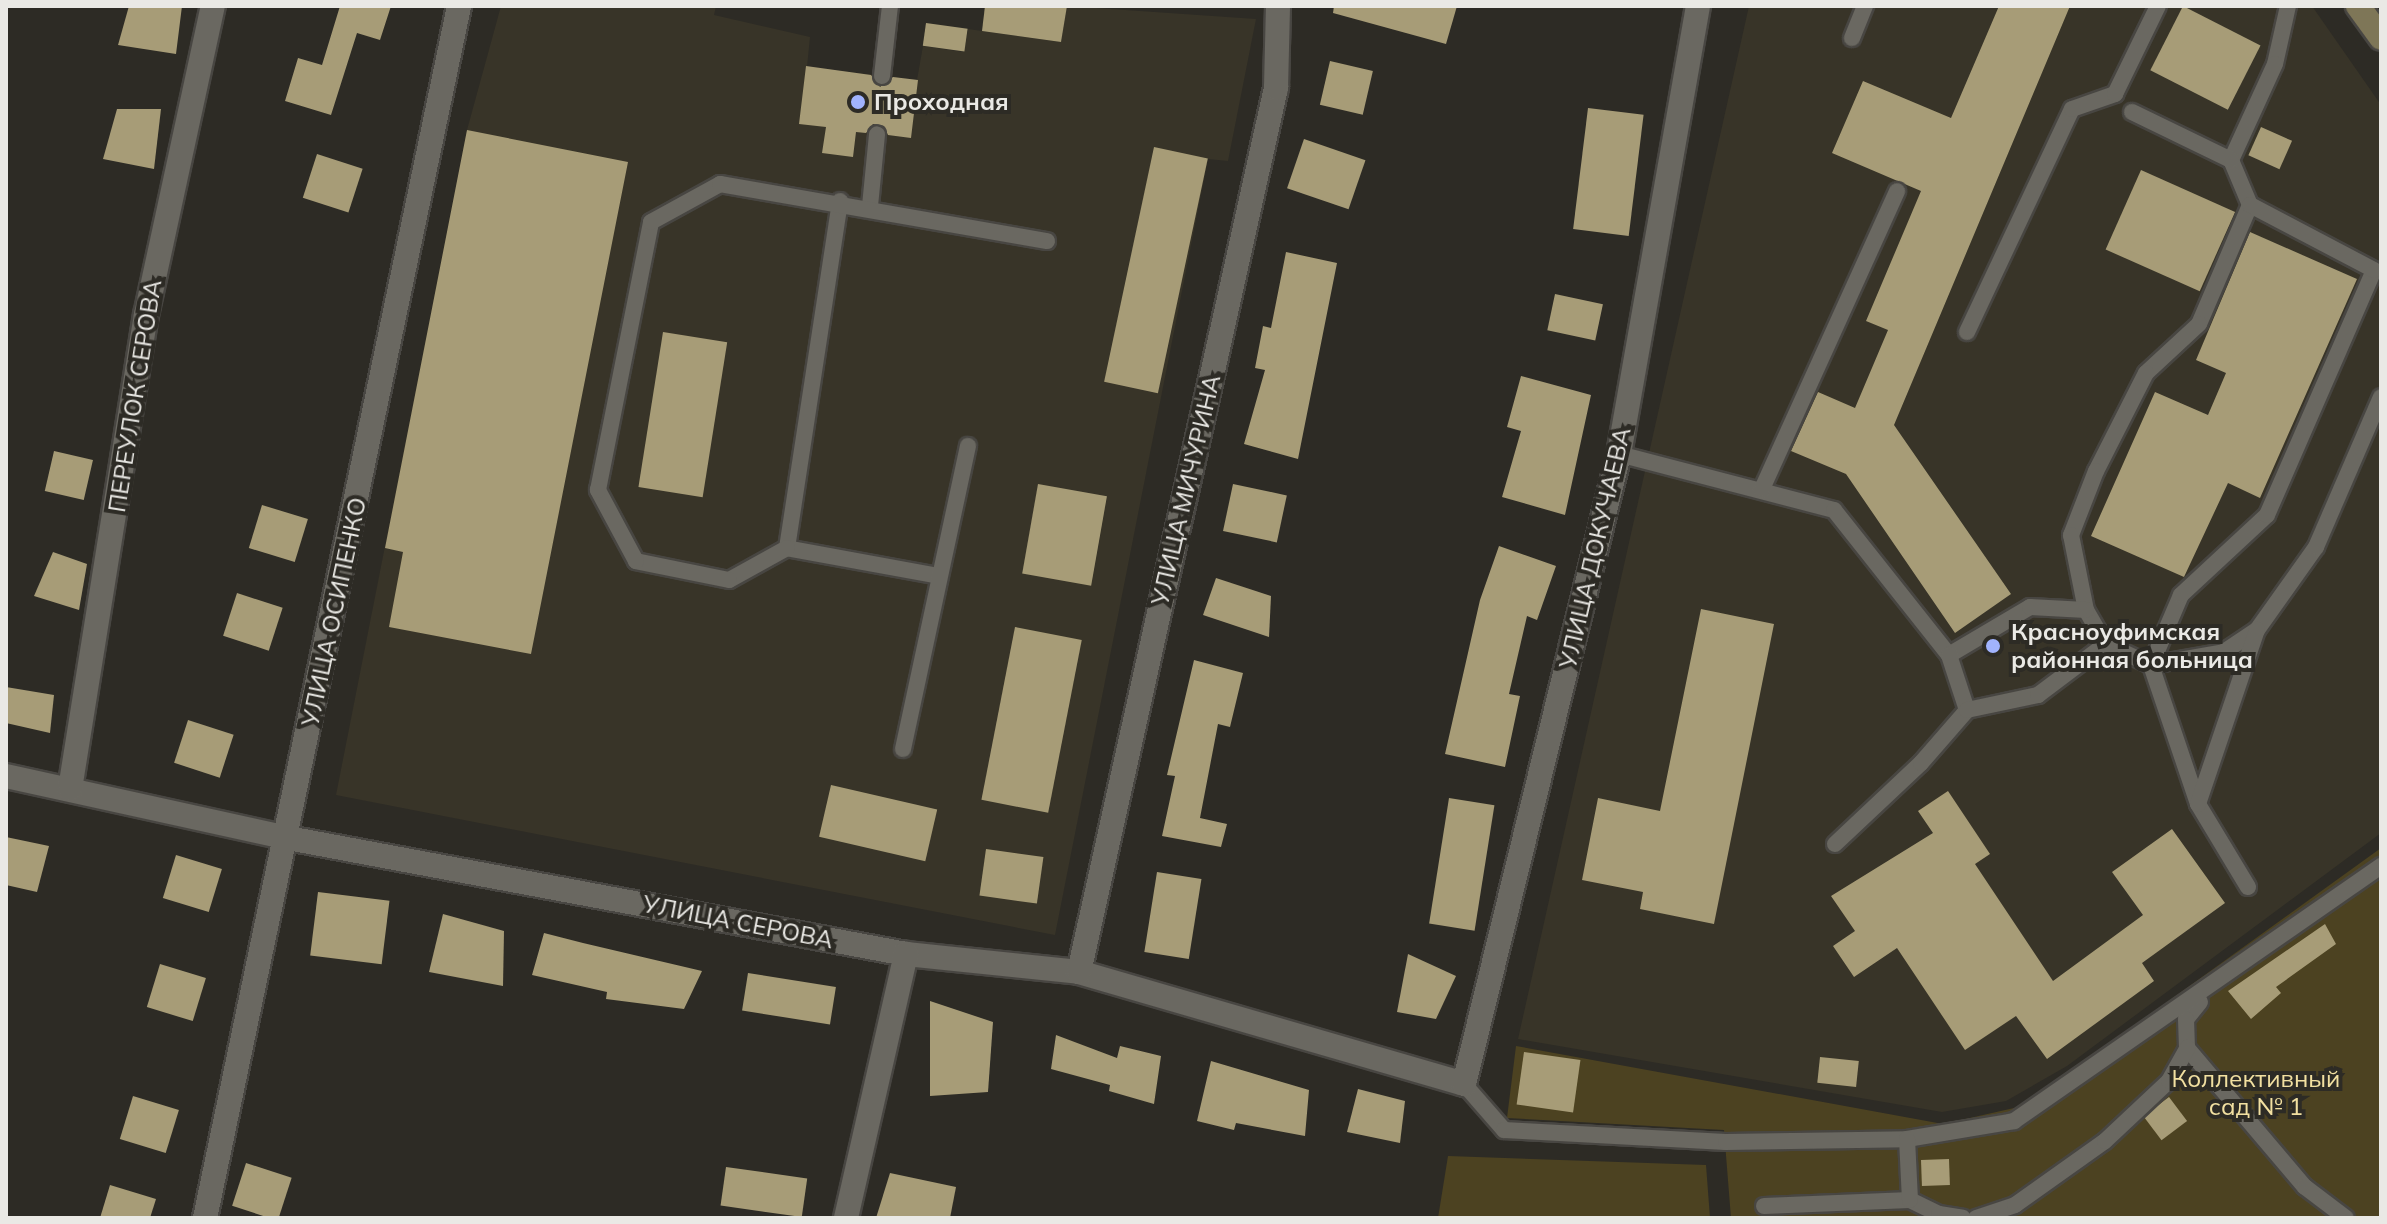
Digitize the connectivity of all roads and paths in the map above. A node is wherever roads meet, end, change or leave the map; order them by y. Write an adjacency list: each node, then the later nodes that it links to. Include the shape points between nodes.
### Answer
1 (213, 6): 36 (street, ПЕРЕУЛОК СЕРОВА, via 146,315)
2 (459, 6): 38 (street, УЛИЦА ОСИПЕНКО)
3 (890, 6): 12 (lane)
4 (1278, 6): 43 (street, УЛИЦА МИЧУРИНА, via 1276,88)
5 (1698, 6): 24 (street, УЛИЦА ДОКУЧАЕВА)
6 (1865, 6): 10 (lane)
7 (2158, 6): 21 (lane, via 2115,94 2072,109)
8 (2288, 6): 15 (lane, via 2275,64)
9 (2358, 6): 11 (street)
10 (1852, 38)
11 (2381, 38)
12 (882, 76)
13 (2132, 112): 15 (lane)
14 (877, 134): 19 (lane)
15 (2231, 160): 18 (lane)
16 (1897, 191): 25 (lane)
17 (840, 201): 19 (lane); 26 (lane); 26 (lane, via 720,184 651,222 598,490 636,561 729,580)
18 (2250, 205): 28 (lane, via 2199,324 2146,373 2096,471 2071,535); 32 (lane, via 2374,270 2267,515 2181,595)
19 (870, 206): 20 (lane)
20 (1047, 241)
21 (1967, 332)
22 (2381, 397): 29 (lane, via 2316,547)
23 (968, 446): 27 (lane)
24 (1619, 454): 25 (lane); 46 (street, УЛИЦА ДОКУЧАЕВА)
25 (1762, 489): 31 (lane, via 1834,510)
26 (787, 548): 27 (lane)
27 (939, 576): 34 (lane)
28 (2086, 610): 30 (lane); 31 (lane, via 2030,607)
29 (2257, 630): 32 (lane, via 2224,652); 37 (lane)
30 (2106, 644): 32 (lane); 33 (lane, via 2038,695)
31 (1949, 655): 33 (lane)
32 (2151, 665): 37 (lane)
33 (1967, 710): 39 (lane, via 1921,763)
34 (903, 749)
35 (6, 776): 36 (street, УЛИЦА СЕРОВА)
36 (70, 789): 38 (street, УЛИЦА СЕРОВА)
37 (2198, 804): 41 (lane)
38 (288, 838): 42 (street, УЛИЦА СЕРОВА); 50 (street, УЛИЦА ОСИПЕНКО)
39 (1835, 844)
40 (2381, 866): 44 (lane)
41 (2248, 887)
42 (906, 954): 43 (street, УЛИЦА СЕРОВА); 51 (street)
43 (1079, 972): 46 (street, УЛИЦА СЕРОВА)
44 (2217, 983): 45 (lane, via 2186,1019); 47 (lane, via 2014,1121)
45 (2187, 1048): 53 (lane, via 2169,1081 2105,1141 2015,1205); 54 (lane, via 2305,1187)
46 (1464, 1084): 47 (lane, via 1504,1130 1726,1142)
47 (1907, 1139): 48 (lane)
48 (1910, 1200): 49 (lane); 52 (lane)
49 (1764, 1206)
50 (205, 1218)
51 (846, 1218)
52 (1963, 1218)
53 (1976, 1218)
54 (2346, 1218)

